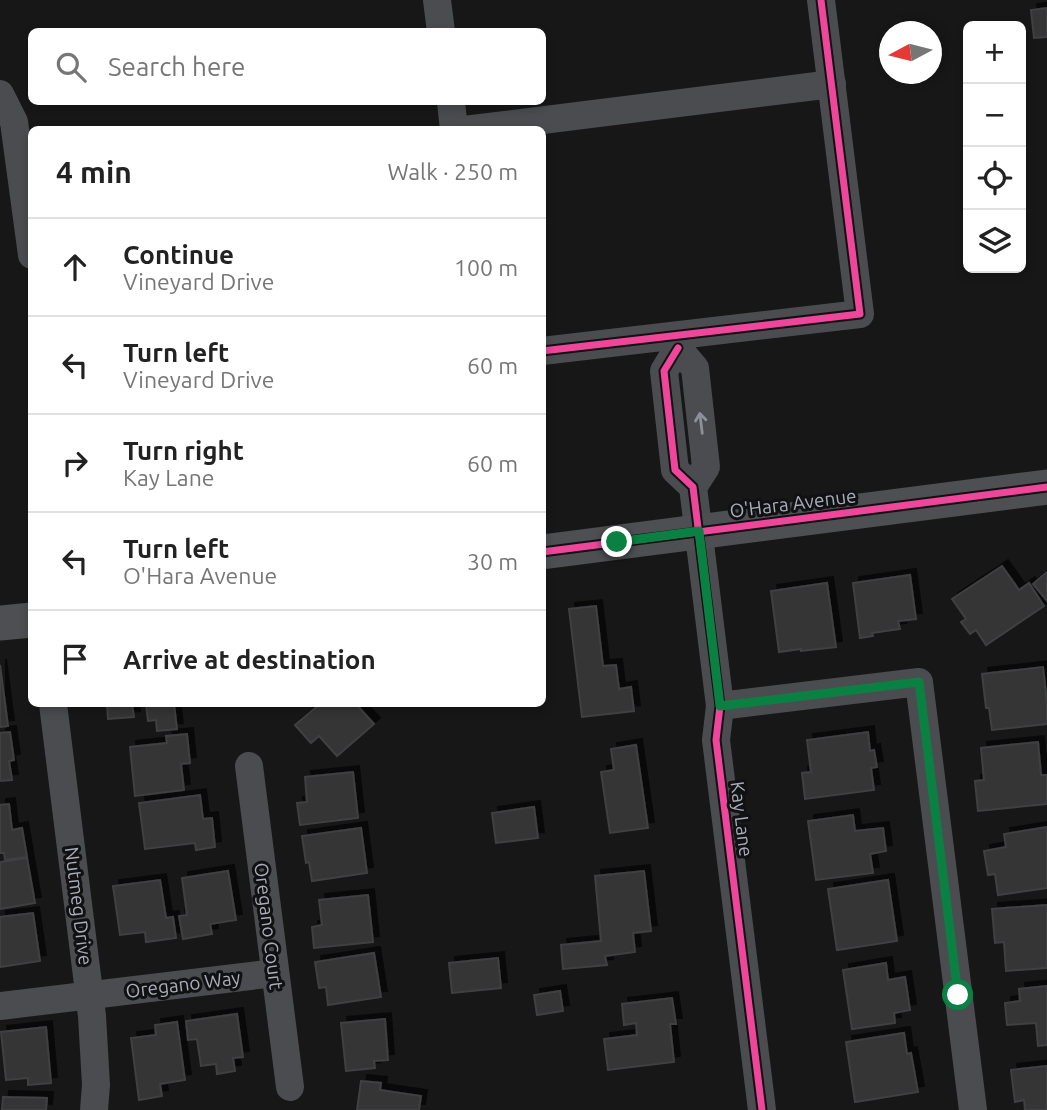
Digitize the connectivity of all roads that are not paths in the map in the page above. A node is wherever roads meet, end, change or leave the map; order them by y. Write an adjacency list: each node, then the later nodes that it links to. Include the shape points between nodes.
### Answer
1 (437, 0): 3 (street)
2 (821, 0): 4 (street)
3 (440, 28)
4 (832, 84): 8 (street); 10 (street, via 860,314)
5 (0, 94): 9 (street, via 15,122)
6 (450, 105): 7 (street)
7 (453, 126)
8 (496, 126)
9 (28, 224)
10 (677, 342): 11 (street); 13 (street, Kay Lane, via 664,370 676,470 693,487)
11 (546, 351)
12 (1047, 487): 13 (main road, O'Hara Avenue)
13 (699, 531): 14 (main road, O'Hara Avenue); 17 (street, Kay Lane)
14 (546, 551)
15 (28, 620): 16 (main road)
16 (0, 623)
17 (720, 706): 25 (street, Kay Lane, via 716,740); 26 (street, via 919,682)
18 (53, 707): 21 (street, Nutmeg Drive)
19 (249, 766): 20 (street, Oregano Court)
20 (275, 973): 21 (street, Oregano Way); 23 (street, Oregano Court)
21 (90, 995): 22 (street, Oregano Way); 24 (street, Nutmeg Drive)
22 (0, 1006)
23 (290, 1087)
24 (94, 1110)
25 (762, 1110)
26 (973, 1110)

